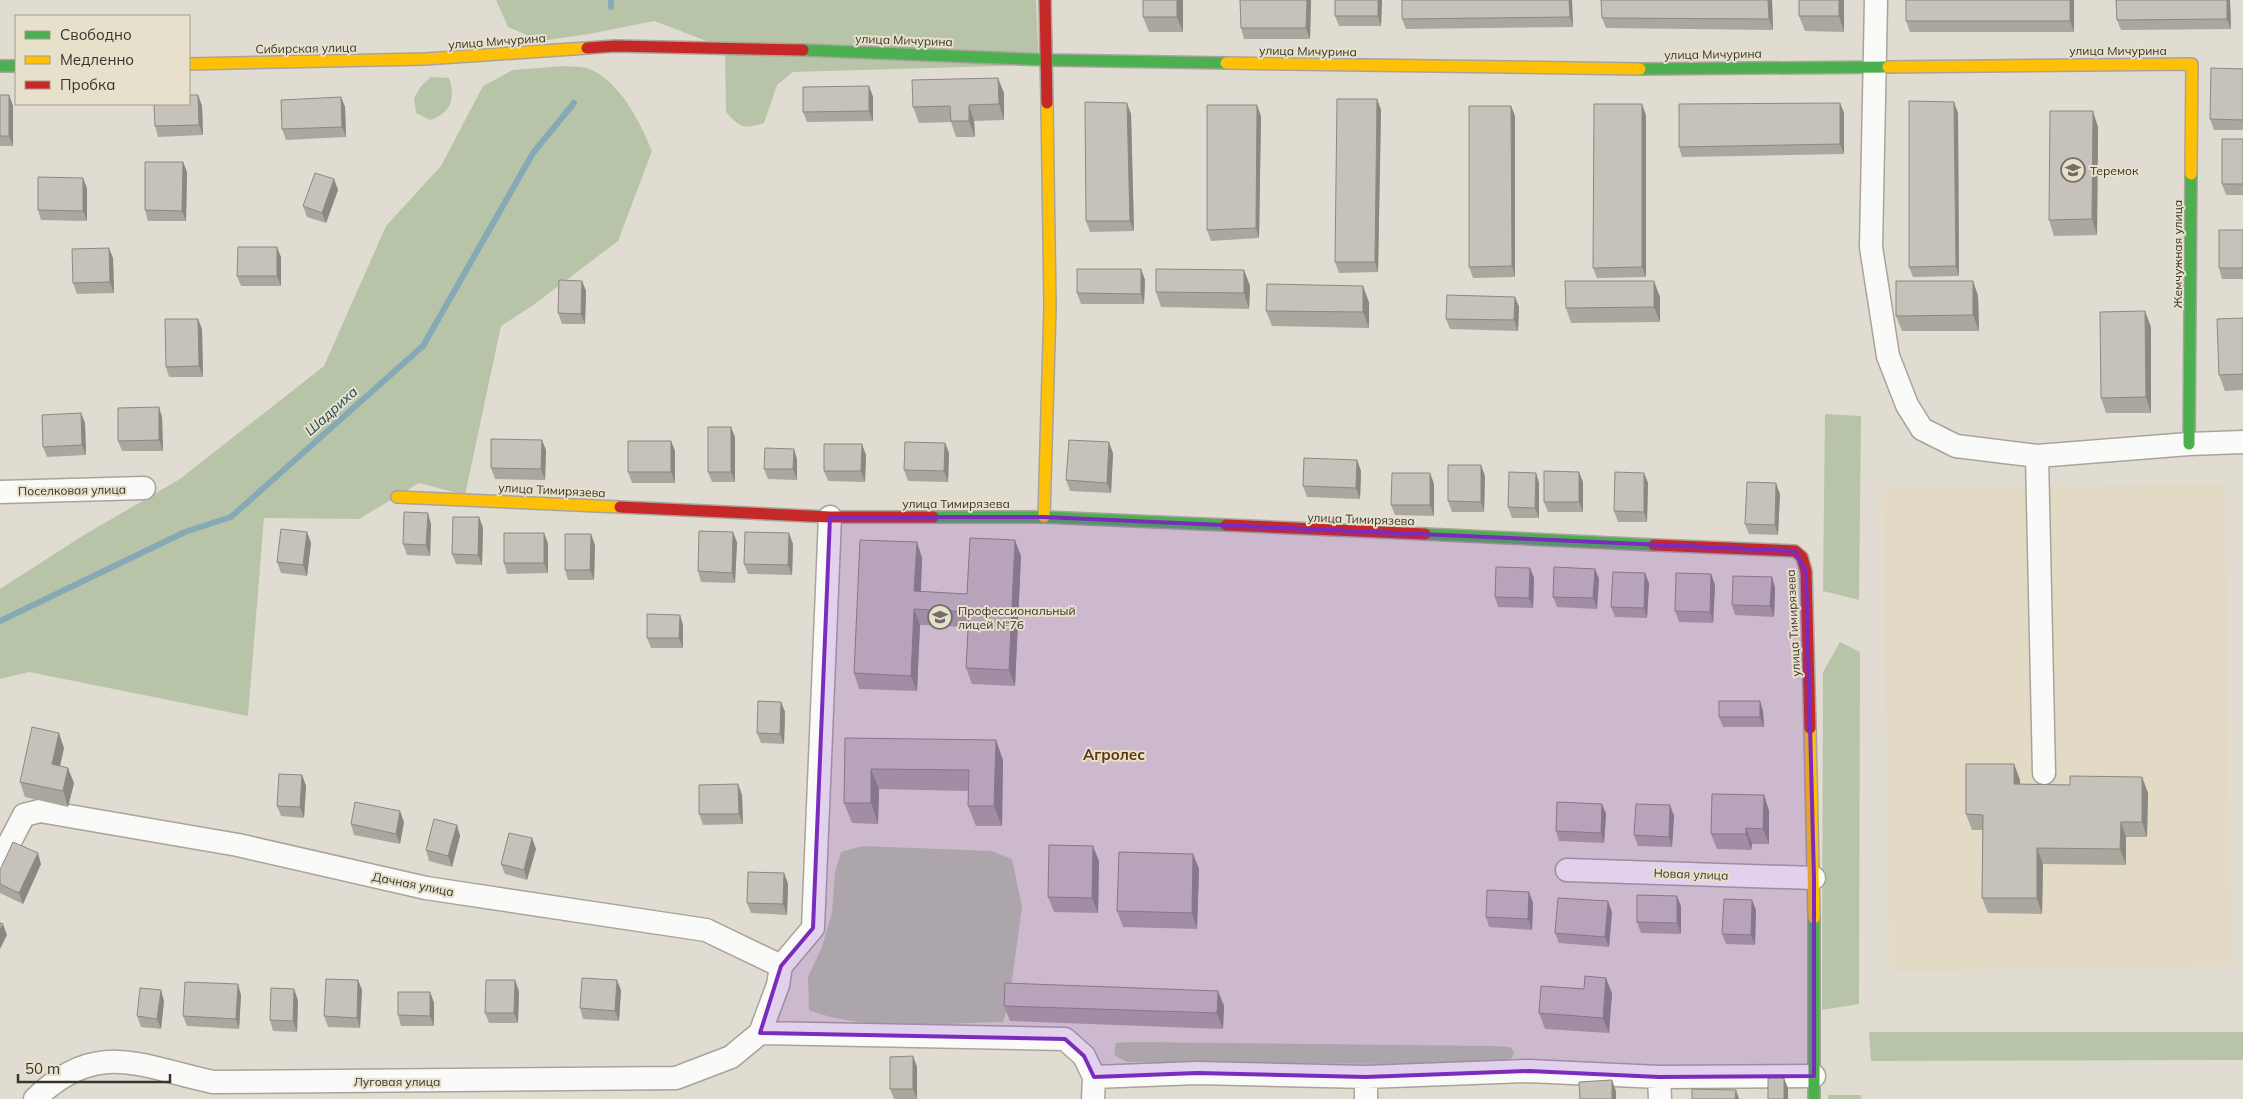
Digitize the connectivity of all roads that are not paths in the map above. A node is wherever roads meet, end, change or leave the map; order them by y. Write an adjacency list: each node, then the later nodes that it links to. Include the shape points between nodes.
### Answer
1 (1045, 0): 4 (street)
2 (1876, 0): 9 (street)
3 (425, 59): 4 (street, улица Мичурина, via 615,46); 5 (street, Сибирская улица)
4 (1047, 60): 9 (street, улица Мичурина, via 1585,70); 17 (street, via 1050,306)
5 (190, 64)
6 (2192, 64): 9 (street, улица Мичурина); 11 (street, Жемчужная улица)
7 (0, 66): 8 (street)
8 (15, 66)
9 (1874, 66): 12 (street, via 1871,247 1888,356 1907,405 1922,429 1956,446)
10 (2243, 442): 11 (street)
11 (2189, 444): 12 (street)
12 (2037, 456): 18 (street)
13 (144, 488): 14 (street, Поселковая улица)
14 (0, 492)
15 (397, 497): 16 (street, улица Тимирязева)
16 (830, 517): 17 (street, улица Тимирязева); 22 (street, via 813,928)
17 (1044, 517): 21 (street, улица Тимирязева, via 1795,551 1802,557 1806,571)
18 (2044, 773)
19 (0, 861): 22 (street, Дачная улица, via 24,815 40,811 238,846 426,888 706,930)
20 (1567, 870): 21 (street, Новая улица)
21 (1814, 878): 25 (street, улица Тимирязева)
22 (781, 966): 23 (street, via 778,985)
23 (760, 1033): 26 (street, via 1064,1039 1084,1056); 28 (street, Луговая улица, via 731,1058 676,1078 213,1082 143,1063 110,1061 82,1065)
24 (1366, 1076): 26 (street, via 1197,1074); 27 (street, via 1529,1071); 29 (street)
25 (1814, 1076): 27 (street); 30 (street, улица Тимирязева)
26 (1094, 1088)
27 (1659, 1088)
28 (35, 1099)
29 (1366, 1099)
30 (1814, 1099)

